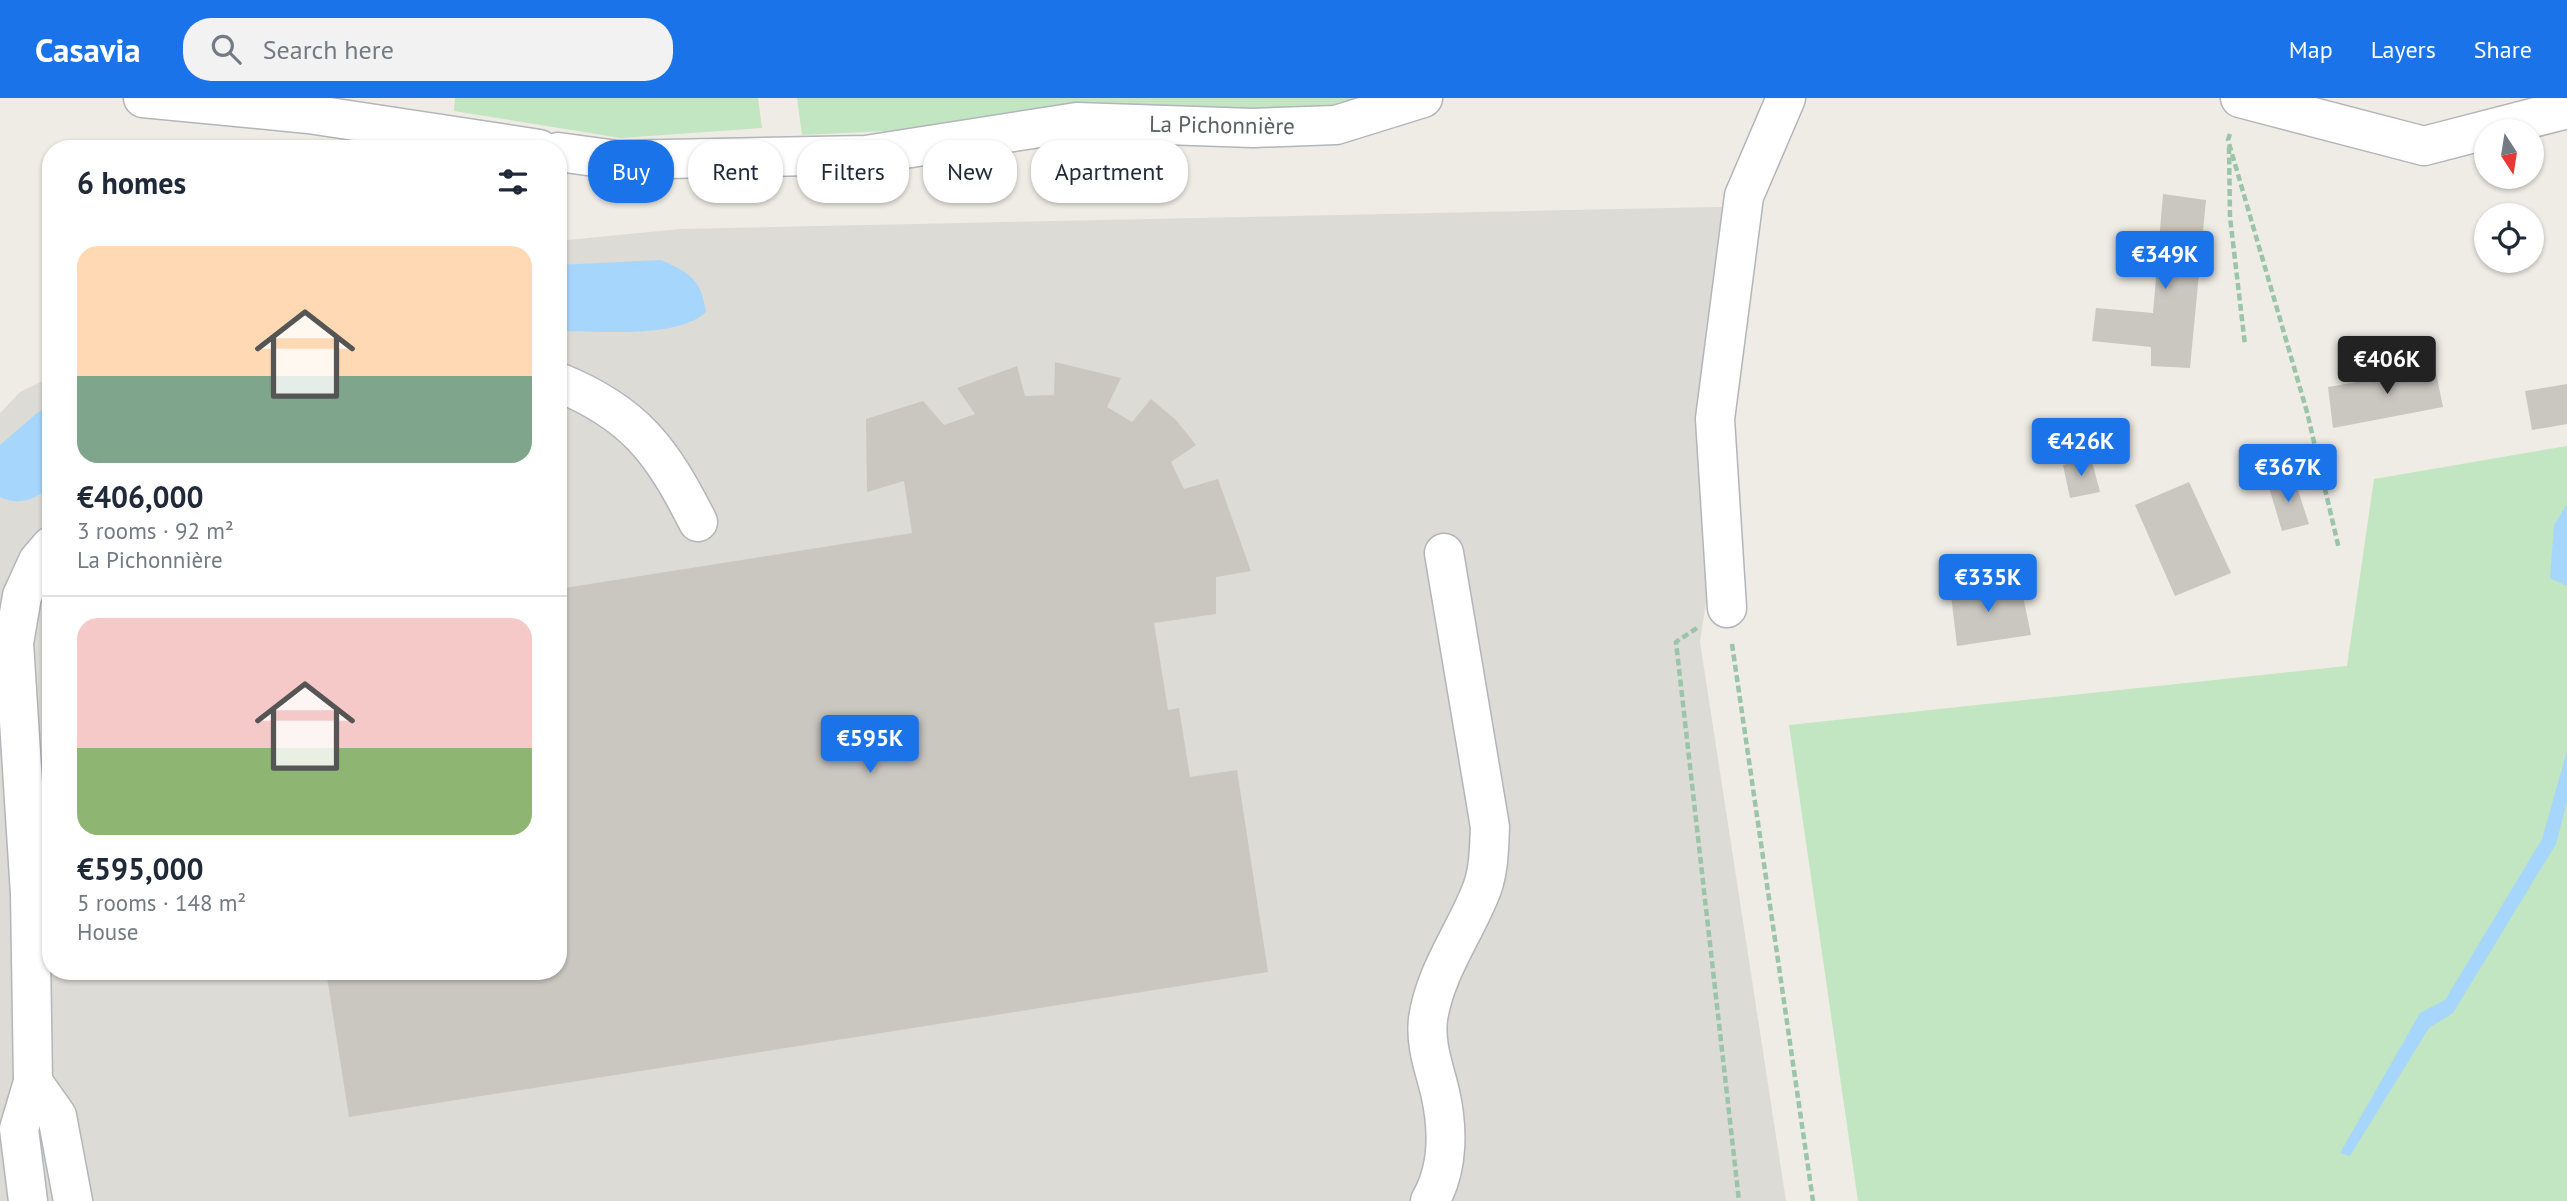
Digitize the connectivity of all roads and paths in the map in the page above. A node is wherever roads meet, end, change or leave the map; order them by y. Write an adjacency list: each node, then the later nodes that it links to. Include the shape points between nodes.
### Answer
1 (143, 98): 6 (street, via 309,114)
2 (1423, 98): 8 (street, La Pichonnière, via 1336,125 1253,128 1077,122 866,155 617,160)
3 (1786, 98): 15 (street, via 1744,196 1715,419)
4 (2241, 98): 5 (street, via 2424,146); 7 (path)
5 (2567, 109)
6 (480, 140)
7 (2228, 140): 9 (path, via 2230,218); 12 (path, via 2307,412)
8 (567, 153)
9 (2245, 345)
10 (567, 386): 11 (street, via 619,414 647,438 673,474)
11 (698, 523)
12 (2339, 549)
13 (1444, 553): 19 (street, via 1489,857 1481,893 1436,985 1428,1020 1428,1052 1447,1128 1444,1164)
14 (42, 556): 16 (street, via 22,596 14,642 30,894)
15 (1727, 608): 20 (path, via 1676,642); 21 (path)
16 (33, 1083): 17 (street, via 19,1129); 18 (street, via 57,1116)
17 (28, 1201)
18 (73, 1201)
19 (1430, 1201)
20 (1740, 1201)
21 (1813, 1201)

